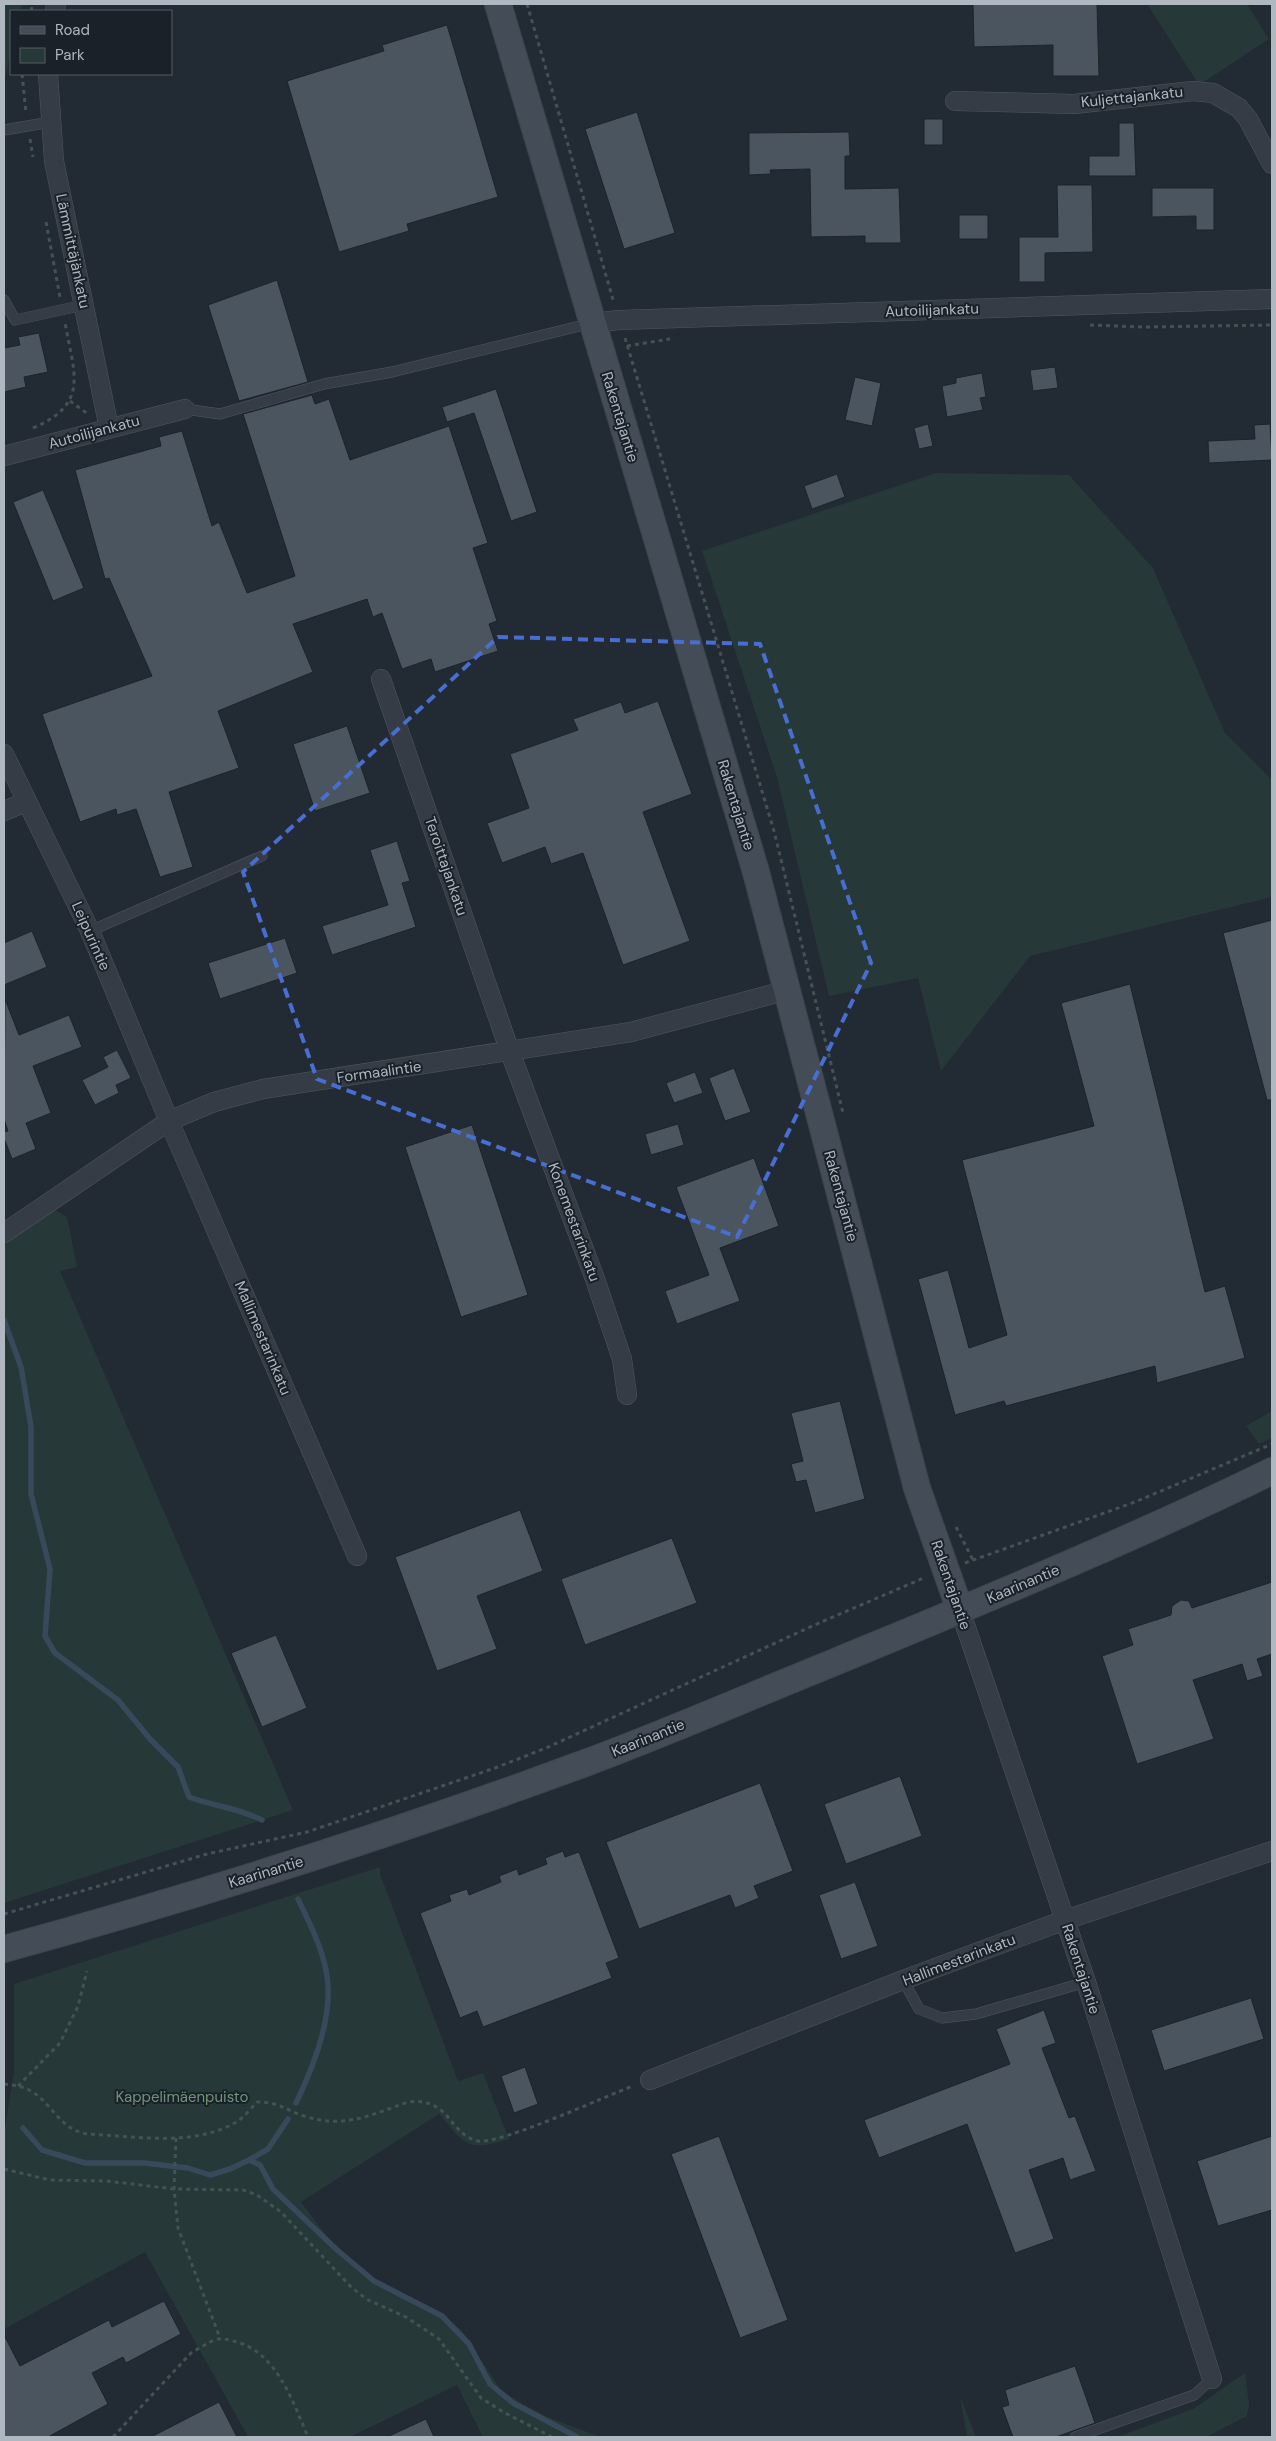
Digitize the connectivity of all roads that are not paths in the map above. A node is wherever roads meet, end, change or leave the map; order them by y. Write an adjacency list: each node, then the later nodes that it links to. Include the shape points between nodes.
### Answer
1 (498, 4): 10 (street, Rakentajantie)
2 (48, 75): 4 (street, Lämmittäjänkatu)
3 (955, 101): 6 (street, Kuljettajankatu, via 1074,104 1193,91 1213,93 1239,108)
4 (51, 122): 5 (lane); 9 (street, Lämmittäjänkatu, via 54,161)
5 (4, 130)
6 (1272, 164)
7 (1272, 299): 10 (street, Autoilijankatu)
8 (4, 300): 9 (lane, via 15,320)
9 (84, 305): 12 (street, Lämmittäjänkatu)
10 (593, 323): 11 (lane, via 392,372 324,384 220,414); 20 (street, Rakentajantie)
11 (185, 408): 12 (street, Autoilijankatu)
12 (109, 428): 13 (street, Autoilijankatu)
13 (4, 456)
14 (381, 679): 21 (street, Teroittajankatu)
15 (4, 754): 16 (street, Leipurintie)
16 (26, 802): 17 (street); 19 (street, Leipurintie)
17 (4, 811)
18 (262, 856): 19 (lane)
19 (90, 931): 22 (street, Leipurintie)
20 (788, 990): 21 (street, Formaalintie, via 631,1032); 27 (street, Rakentajantie, via 917,1488)
21 (510, 1052): 22 (street, Formaalintie, via 263,1089 214,1102); 24 (street, Konemestarinkatu, via 596,1279 622,1359)
22 (169, 1121): 23 (street, Formaalintie); 26 (street, Mallimestarinkatu)
23 (4, 1233)
24 (627, 1395)
25 (1272, 1471): 27 (street, Kaarinantie, via 1135,1535)
26 (358, 1556)
27 (960, 1610): 29 (street, Rakentajantie); 30 (street, Kaarinantie, via 592,1761 473,1804 123,1917)
28 (1272, 1851): 29 (street, Hallimestarinkatu)
29 (1065, 1920): 31 (street, Hallimestarinkatu); 32 (street, Rakentajantie)
30 (4, 1949)
31 (903, 1980): 32 (lane, via 919,2009 942,2018 976,2014); 33 (street, Hallimestarinkatu)
32 (1086, 1982): 34 (street, Rakentajantie)
33 (650, 2080)
34 (1212, 2379): 35 (lane, via 1194,2395)
35 (1075, 2437)

